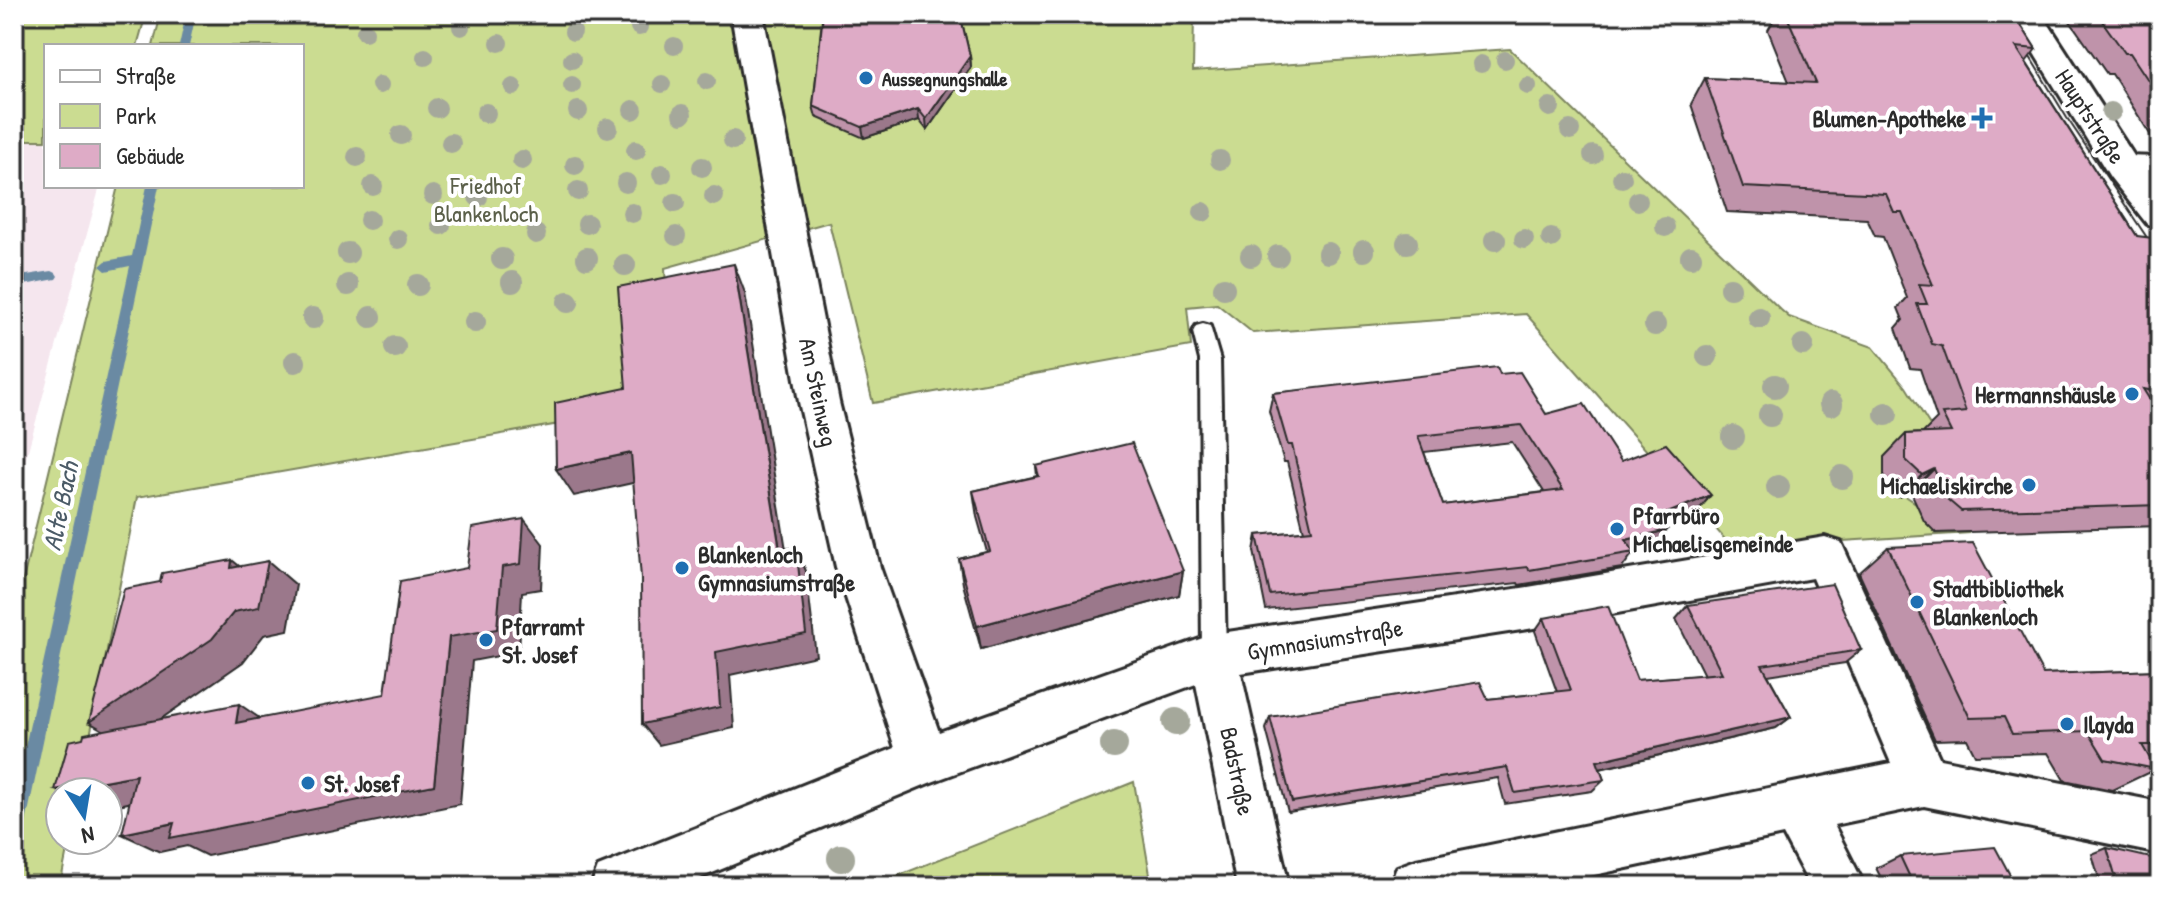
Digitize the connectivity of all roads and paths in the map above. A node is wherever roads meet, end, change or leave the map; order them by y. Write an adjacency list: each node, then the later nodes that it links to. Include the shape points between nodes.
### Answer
1 (747, 14): 8 (street, Am Steinweg, via 819,402 855,552)
2 (2026, 14): 3 (street, Hauptstraße)
3 (2123, 168): 4 (street); 5 (street, Hauptstraße)
4 (2160, 169)
5 (2160, 215)
6 (1203, 332): 7 (lane, via 1210,360)
7 (1214, 656): 8 (street, Gymnasiumstraße); 9 (street, Gymnasiumstraße, via 1825,556); 13 (street, Badstraße)
8 (924, 761): 12 (street, Gymnasiumstraße)
9 (1924, 781): 10 (street); 11 (street)
10 (1795, 806): 14 (street); 15 (street)
11 (2160, 828)
12 (617, 886)
13 (1263, 886)
14 (1416, 886)
15 (1839, 886)

